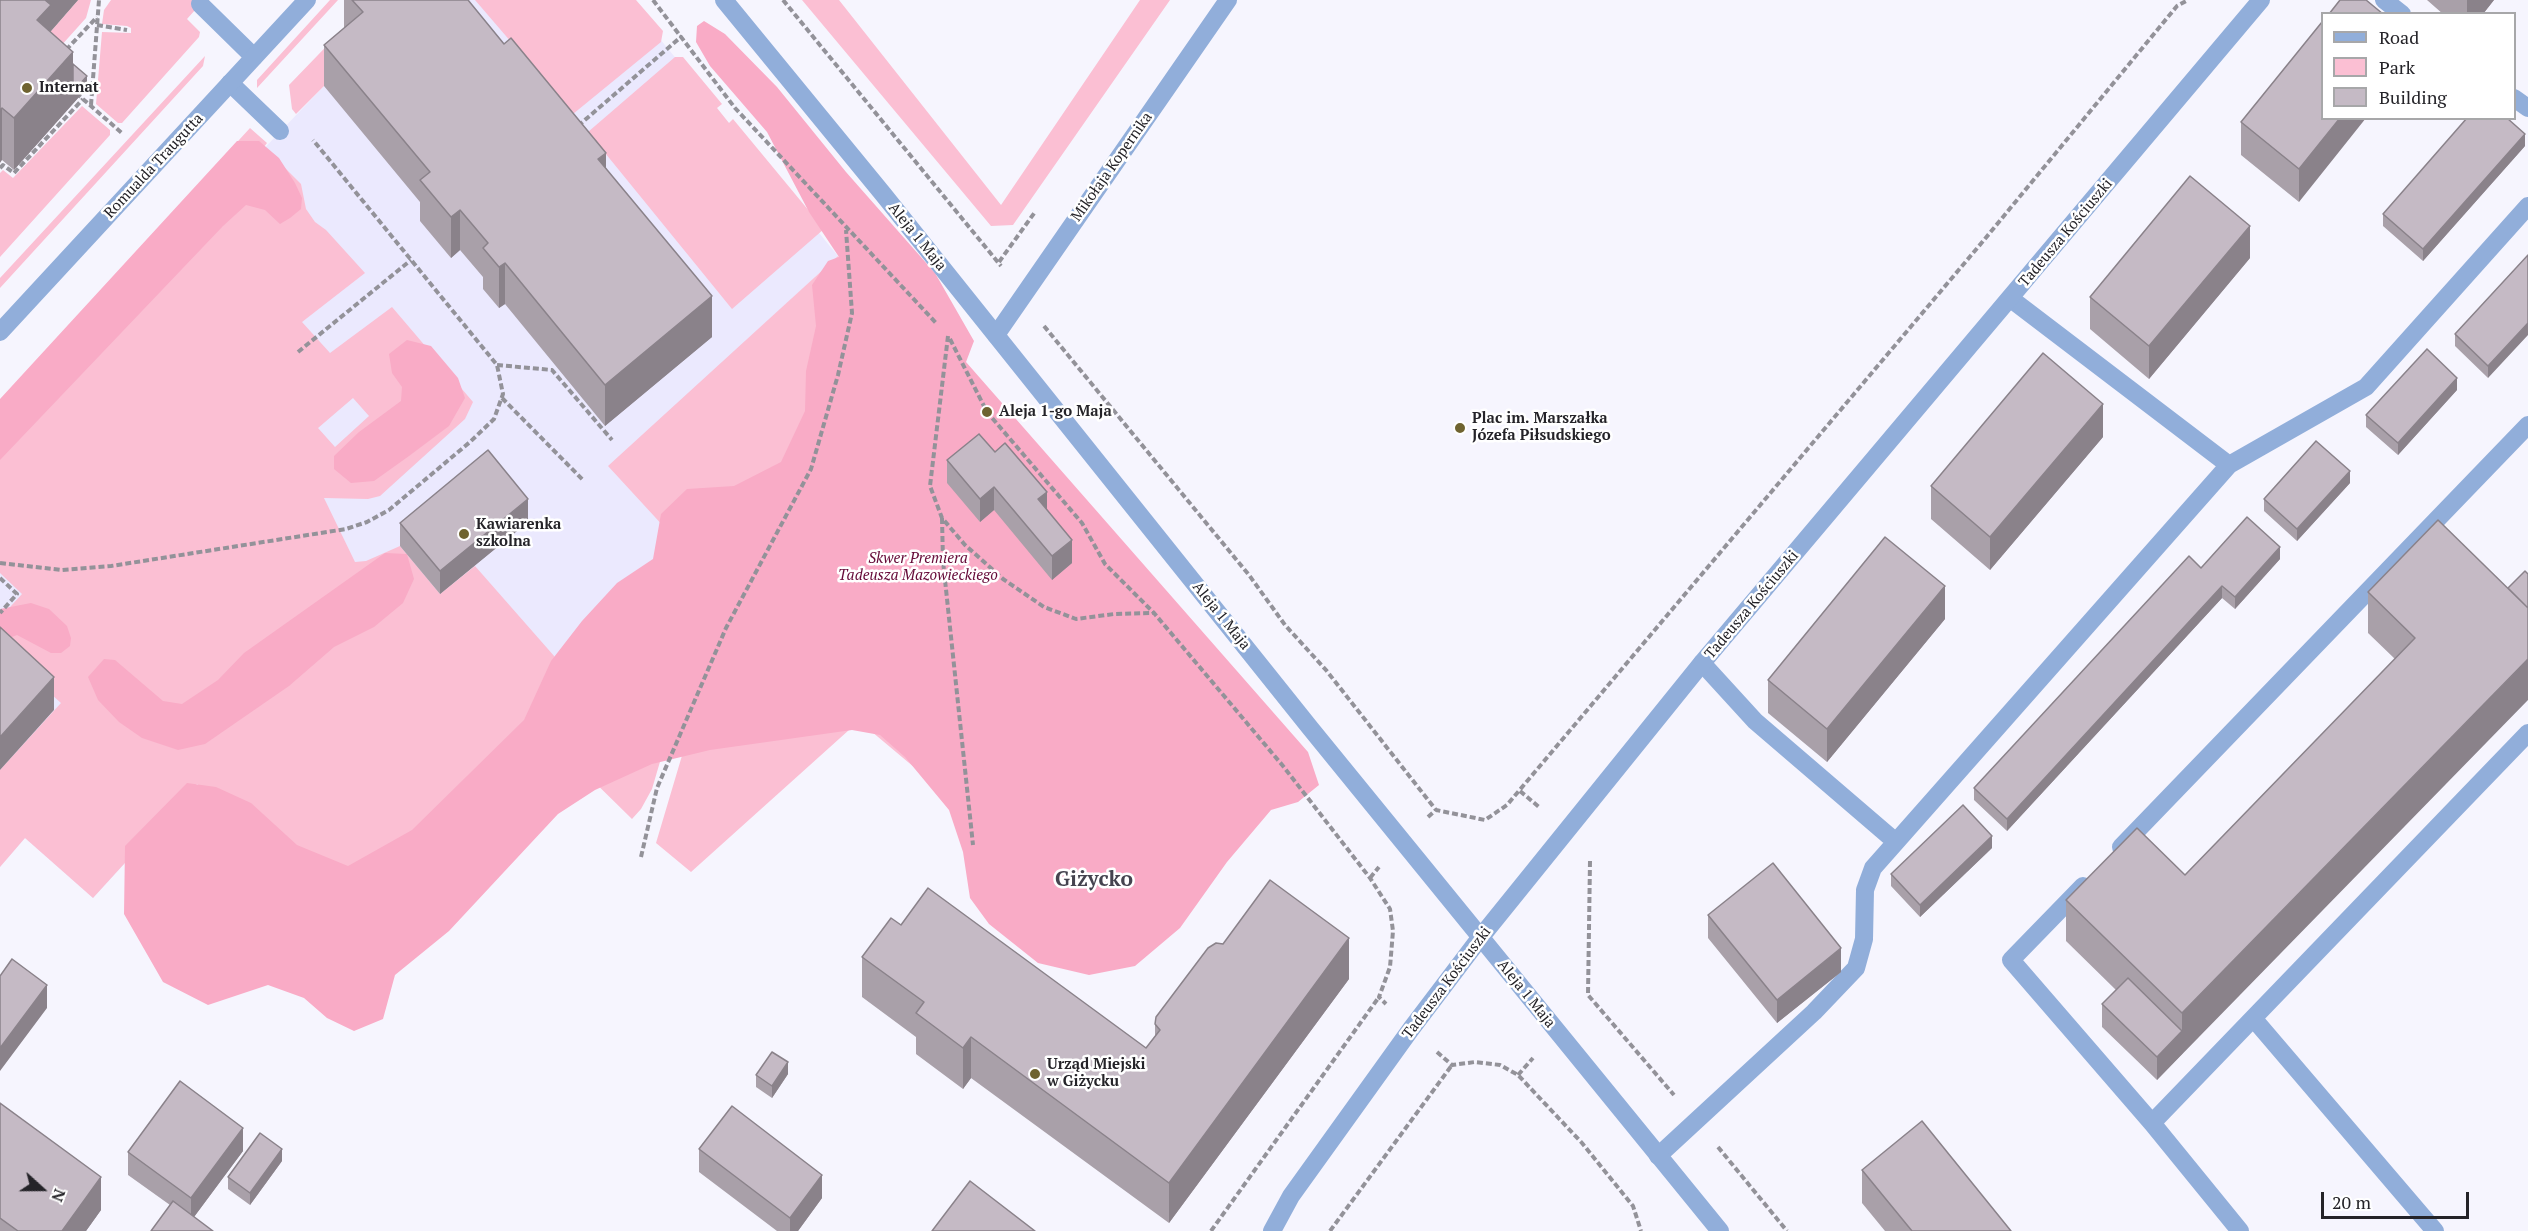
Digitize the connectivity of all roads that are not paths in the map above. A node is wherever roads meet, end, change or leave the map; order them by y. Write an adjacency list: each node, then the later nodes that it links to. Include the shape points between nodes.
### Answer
1 (307, 0): 8 (street, Romualda Traugutta)
2 (724, 0): 14 (street, Aleja 1 Maja)
3 (1228, 0): 14 (street, Mikołaja Kopernika)
4 (2384, 0): 7 (street)
5 (2253, 3): 12 (street, Tadeusza Kościuszki)
6 (200, 4): 8 (street)
7 (2399, 12)
8 (254, 57): 9 (street, Romualda Traugutta)
9 (230, 83): 10 (street); 13 (street, Romualda Traugutta)
10 (280, 131)
11 (2528, 206): 16 (street, via 2366,387)
12 (2011, 299): 16 (street); 17 (street, Tadeusza Kościuszki)
13 (0, 332)
14 (996, 335): 22 (street, Aleja 1 Maja)
15 (2528, 425): 20 (street)
16 (2229, 465): 19 (street)
17 (1702, 663): 19 (street, via 1755,722); 22 (street, Tadeusza Kościuszki)
18 (2528, 733): 23 (street)
19 (1896, 842): 25 (street, via 1873,868 1865,890 1864,939 1856,968)
20 (2111, 856)
21 (2094, 874): 24 (street, via 2011,960)
22 (1480, 938): 25 (street, Aleja 1 Maja); 26 (street, Tadeusza Kościuszki, via 1291,1196)
23 (2253, 1018): 24 (street); 29 (street)
24 (2152, 1123): 28 (street)
25 (1658, 1156): 27 (street, Aleja 1 Maja)
26 (1272, 1231)
27 (1720, 1231)
28 (2240, 1231)
29 (2435, 1231)

